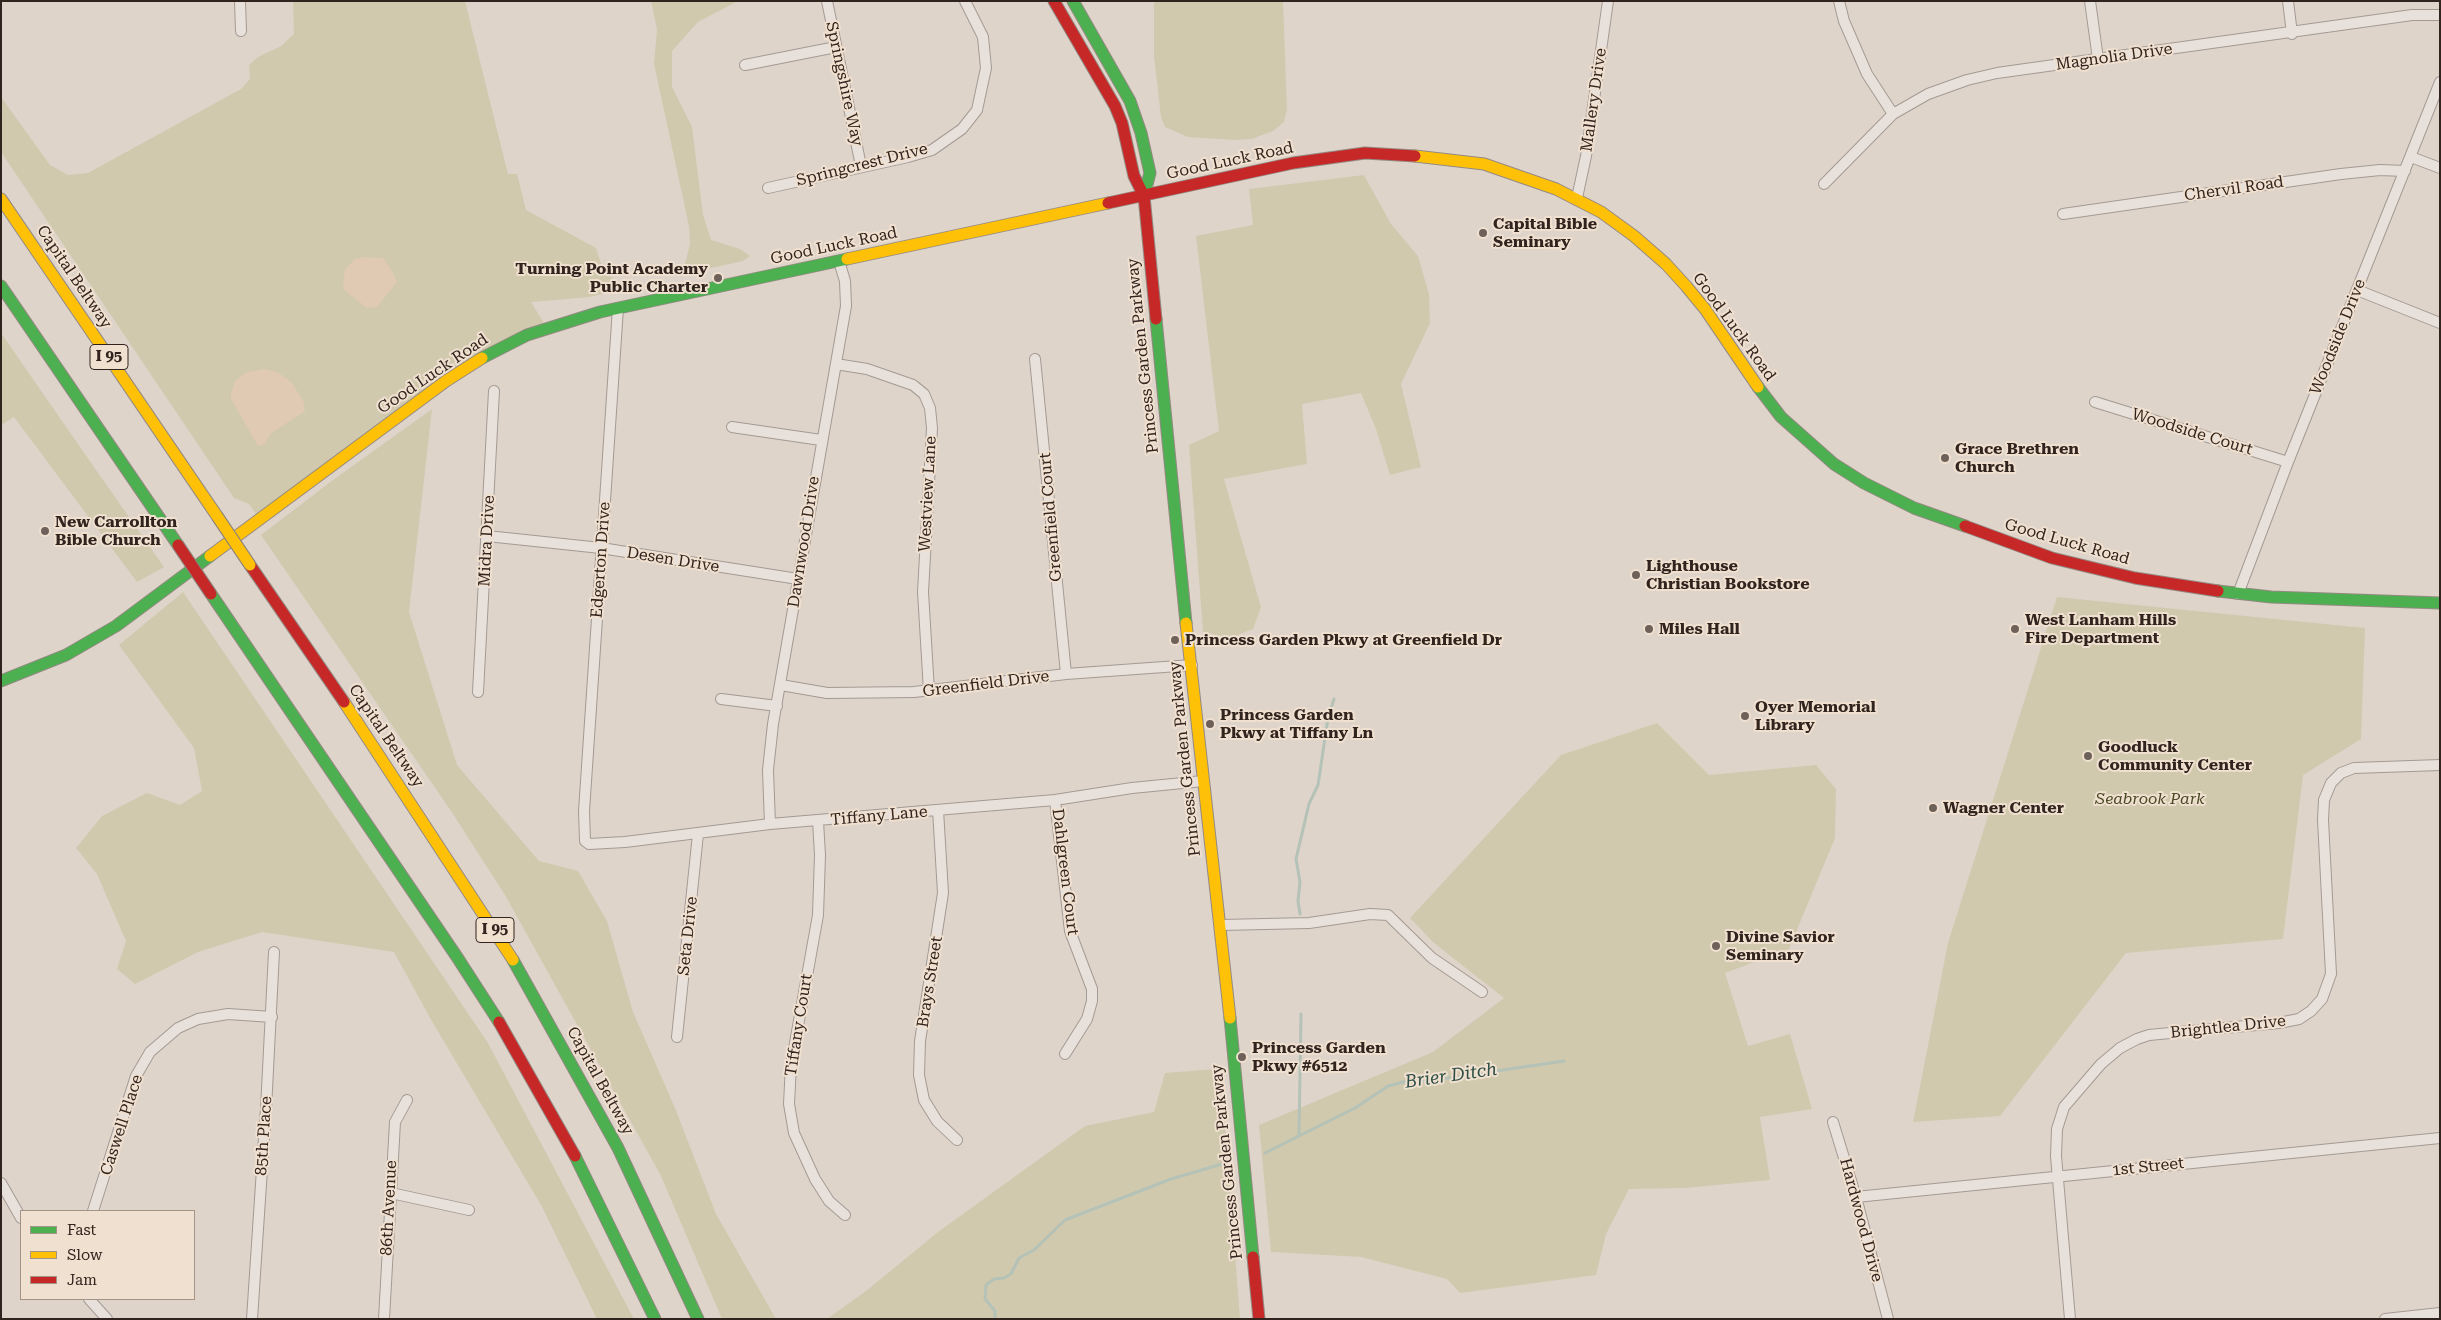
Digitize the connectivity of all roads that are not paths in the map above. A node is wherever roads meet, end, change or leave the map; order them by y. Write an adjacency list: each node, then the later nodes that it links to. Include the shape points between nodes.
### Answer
1 (240, 1): 11 (street)
2 (827, 1): 13 (street, Springshire Way)
3 (966, 1): 19 (street, Springcrest Drive, via 981,31 986,55 983,85 974,116 954,136 932,150)
4 (1054, 1): 24 (main road, via 1115,106 1134,176)
5 (1072, 1): 24 (main road, via 1130,101 1150,173)
6 (1608, 1): 25 (street, Mallery Drive)
7 (1839, 1): 17 (street, via 1863,65)
8 (2090, 1): 14 (street)
9 (2288, 1): 12 (street)
10 (2440, 15): 12 (street, Magnolia Drive, via 2412,15)
11 (241, 31)
12 (2292, 34): 14 (street, Magnolia Drive)
13 (836, 48): 15 (street); 19 (street, Springshire Way)
14 (2098, 59): 17 (street, Magnolia Drive, via 1967,80 1928,94)
15 (745, 65)
16 (2440, 82): 18 (street, Woodside Drive)
17 (1893, 114): 22 (street, Magnolia Drive)
18 (2411, 156): 20 (street); 21 (street, Woodside Drive)
19 (861, 166): 23 (street, Springcrest Drive)
20 (2440, 168)
21 (2405, 171): 27 (street, Chervil Road, via 2340,174); 30 (street, Woodside Drive)
22 (1824, 184)
23 (768, 188)
24 (1144, 196): 25 (main road, Good Luck Road, via 1293,163 1374,153 1435,156 1484,164); 28 (main road, Good Luck Road); 45 (main road, Princess Garden Parkway)
25 (1577, 198): 43 (main road, Good Luck Road, via 1634,236 1666,264 1705,309 1746,372 1781,417 1813,447 1858,480 1914,508 2052,558 2135,578)
26 (1, 199): 85 (main road, Capital Beltway / I 95, bridge, via 385,762 498,935 618,1148)
27 (2063, 214)
28 (839, 261): 31 (main road, Good Luck Road); 34 (street, Dawnwood Drive, via 846,297)
29 (1, 286): 84 (main road, bridge, via 508,1037 581,1166)
30 (2357, 290): 32 (street); 39 (street, Woodside Drive)
31 (618, 308): 41 (street, Edgerton Drive); 47 (main road, Good Luck Road, via 527,335 473,363 116,626 66,655)
32 (2440, 323)
33 (1035, 359): 46 (street, Greenfield Court)
34 (836, 364): 38 (street, Dawnwood Drive); 49 (street, Westview Lane, via 867,369 905,381 919,389 930,408 932,440 923,592)
35 (494, 391): 40 (street, Midra Drive)
36 (2096, 402): 39 (street, Woodside Court)
37 (732, 427): 38 (street)
38 (821, 440): 42 (street, Dawnwood Drive)
39 (2288, 462): 43 (street, Woodside Drive)
40 (488, 536): 41 (street, Desen Drive); 50 (street, Midra Drive)
41 (601, 548): 42 (street, Desen Drive); 57 (street, Edgerton Drive)
42 (798, 579): 48 (street, Dawnwood Drive)
43 (2238, 594): 44 (main road, Good Luck Road, via 2313,600)
44 (2440, 603)
45 (1192, 665): 46 (street, Greenfield Drive); 54 (main road, Princess Garden Parkway)
46 (1066, 674): 49 (street, Greenfield Drive)
47 (1, 681)
48 (780, 685): 49 (street, Greenfield Drive, via 827,693); 52 (street, Dawnwood Drive)
49 (929, 691)
50 (478, 692)
51 (721, 698): 52 (street)
52 (776, 706): 59 (street, Dawnwood Drive, via 768,770)
53 (2440, 765): 71 (street, Brightlea Drive, via 2354,768 2341,773 2331,783 2324,800 2323,820 2330,974 2326,991 2317,1006 2294,1021 2149,1035 2120,1048 2101,1064 2064,1107 2057,1129)
54 (1203, 780): 55 (street, Tiffany Lane); 61 (main road, Princess Garden Parkway)
55 (1055, 800): 56 (street, Tiffany Lane); 66 (street, Dahlgreen Court, via 1070,931 1092,989 1087,1019)
56 (938, 810): 58 (street, Tiffany Lane); 70 (street, Brays Street, via 943,893 920,1041 919,1075 924,1100 937,1121)
57 (584, 812): 60 (street, Tiffany Lane, via 584,836 589,844)
58 (818, 821): 59 (street, Tiffany Lane); 77 (street, Tiffany Court, via 818,915 791,1065 790,1104 794,1132 815,1179 829,1201)
59 (770, 824): 60 (street, Tiffany Lane)
60 (698, 834): 65 (street, Seta Drive)
61 (1221, 926): 63 (street, via 1309,923 1370,914 1388,915 1432,958); 86 (main road, Princess Garden Parkway)
62 (274, 952): 64 (street, 85th Place)
63 (1482, 992)
64 (272, 1017): 75 (street, Caswell Place, via 228,1014 198,1018 178,1028 150,1052 136,1076); 82 (street, 85th Place)
65 (677, 1037)
66 (1065, 1054)
67 (407, 1100): 73 (street, 86th Avenue, via 395,1122)
68 (1833, 1122): 74 (street, Hardwood Drive)
69 (2440, 1138): 71 (street, 1st Street)
70 (957, 1140)
71 (2058, 1176): 74 (street, 1st Street); 88 (street, Brightlea Drive)
72 (1, 1183): 78 (street)
73 (391, 1193): 76 (street); 83 (street, 86th Avenue)
74 (1856, 1198): 87 (street, Hardwood Drive)
75 (93, 1210)
76 (469, 1210)
77 (845, 1214)
78 (20, 1216)
79 (90, 1300): 81 (street)
80 (2440, 1313): 89 (street)
81 (107, 1319)
82 (252, 1319)
83 (384, 1319)
84 (655, 1319)
85 (698, 1319)
86 (1259, 1319)
87 (1888, 1319)
88 (2070, 1319)
89 (2385, 1319)

